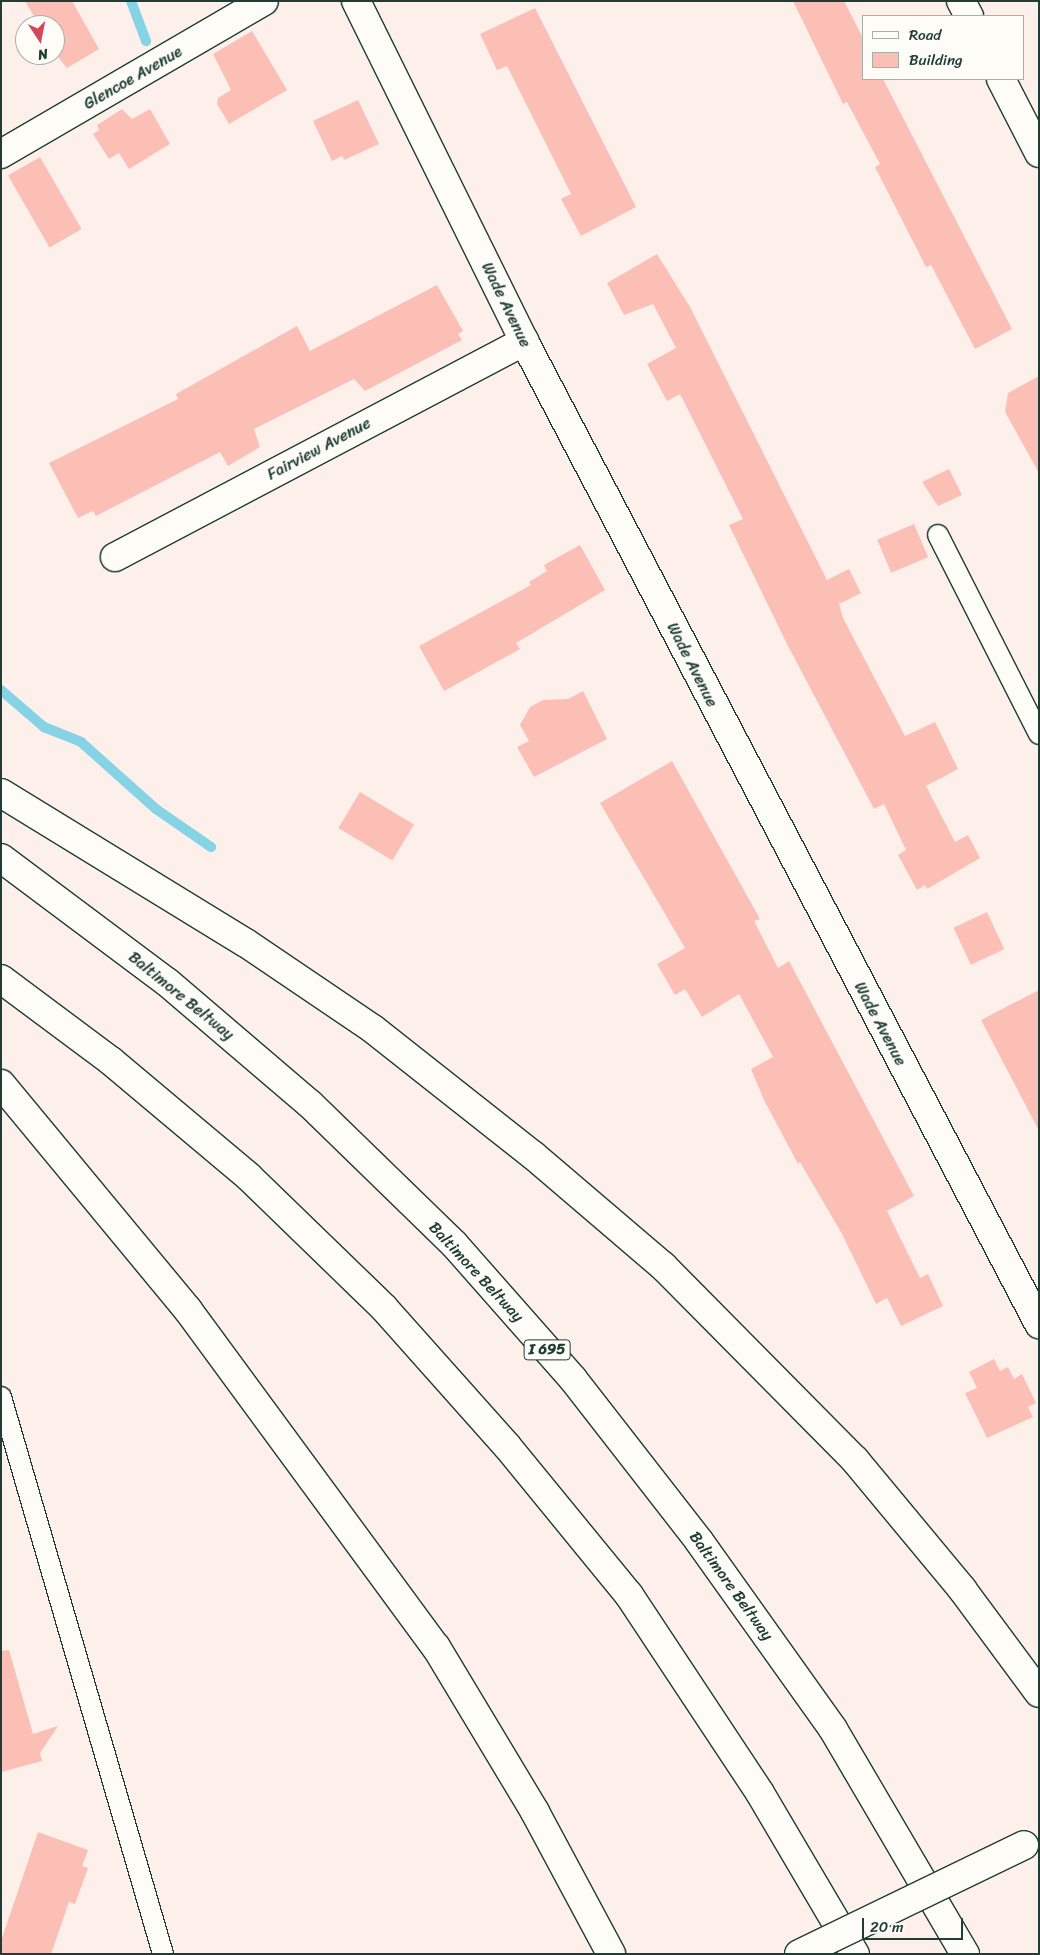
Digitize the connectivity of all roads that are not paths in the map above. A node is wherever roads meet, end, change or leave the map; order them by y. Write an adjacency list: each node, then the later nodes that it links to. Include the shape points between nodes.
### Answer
1 (264, 1): 7 (main road, Glencoe Avenue)
2 (356, 1): 8 (main road, Wade Avenue)
3 (961, 1): 4 (main road)
4 (968, 15)
5 (1002, 80): 6 (main road)
6 (1039, 153)
7 (1, 154)
8 (524, 341): 10 (main road, Fairview Avenue); 16 (main road, Wade Avenue)
9 (938, 536): 11 (lane)
10 (115, 557)
11 (1039, 734)
12 (1, 793): 18 (main road, via 246,943 373,1029 534,1156 663,1266 855,1460 962,1589)
13 (1, 858): 24 (main road, Baltimore Beltway / I 695, via 167,982 310,1104 454,1244 572,1379 699,1541 833,1729)
14 (1, 979): 23 (main road, via 111,1061 249,1177 384,1308 508,1446 629,1595 760,1793)
15 (1, 1084): 21 (main road, via 188,1310 436,1646 535,1812)
16 (1039, 1324)
17 (1, 1397): 20 (lane)
18 (1039, 1693)
19 (1024, 1845): 22 (main road, bridge)
20 (163, 1954)
21 (611, 1954)
22 (799, 1954)
23 (855, 1954)
24 (964, 1954)

